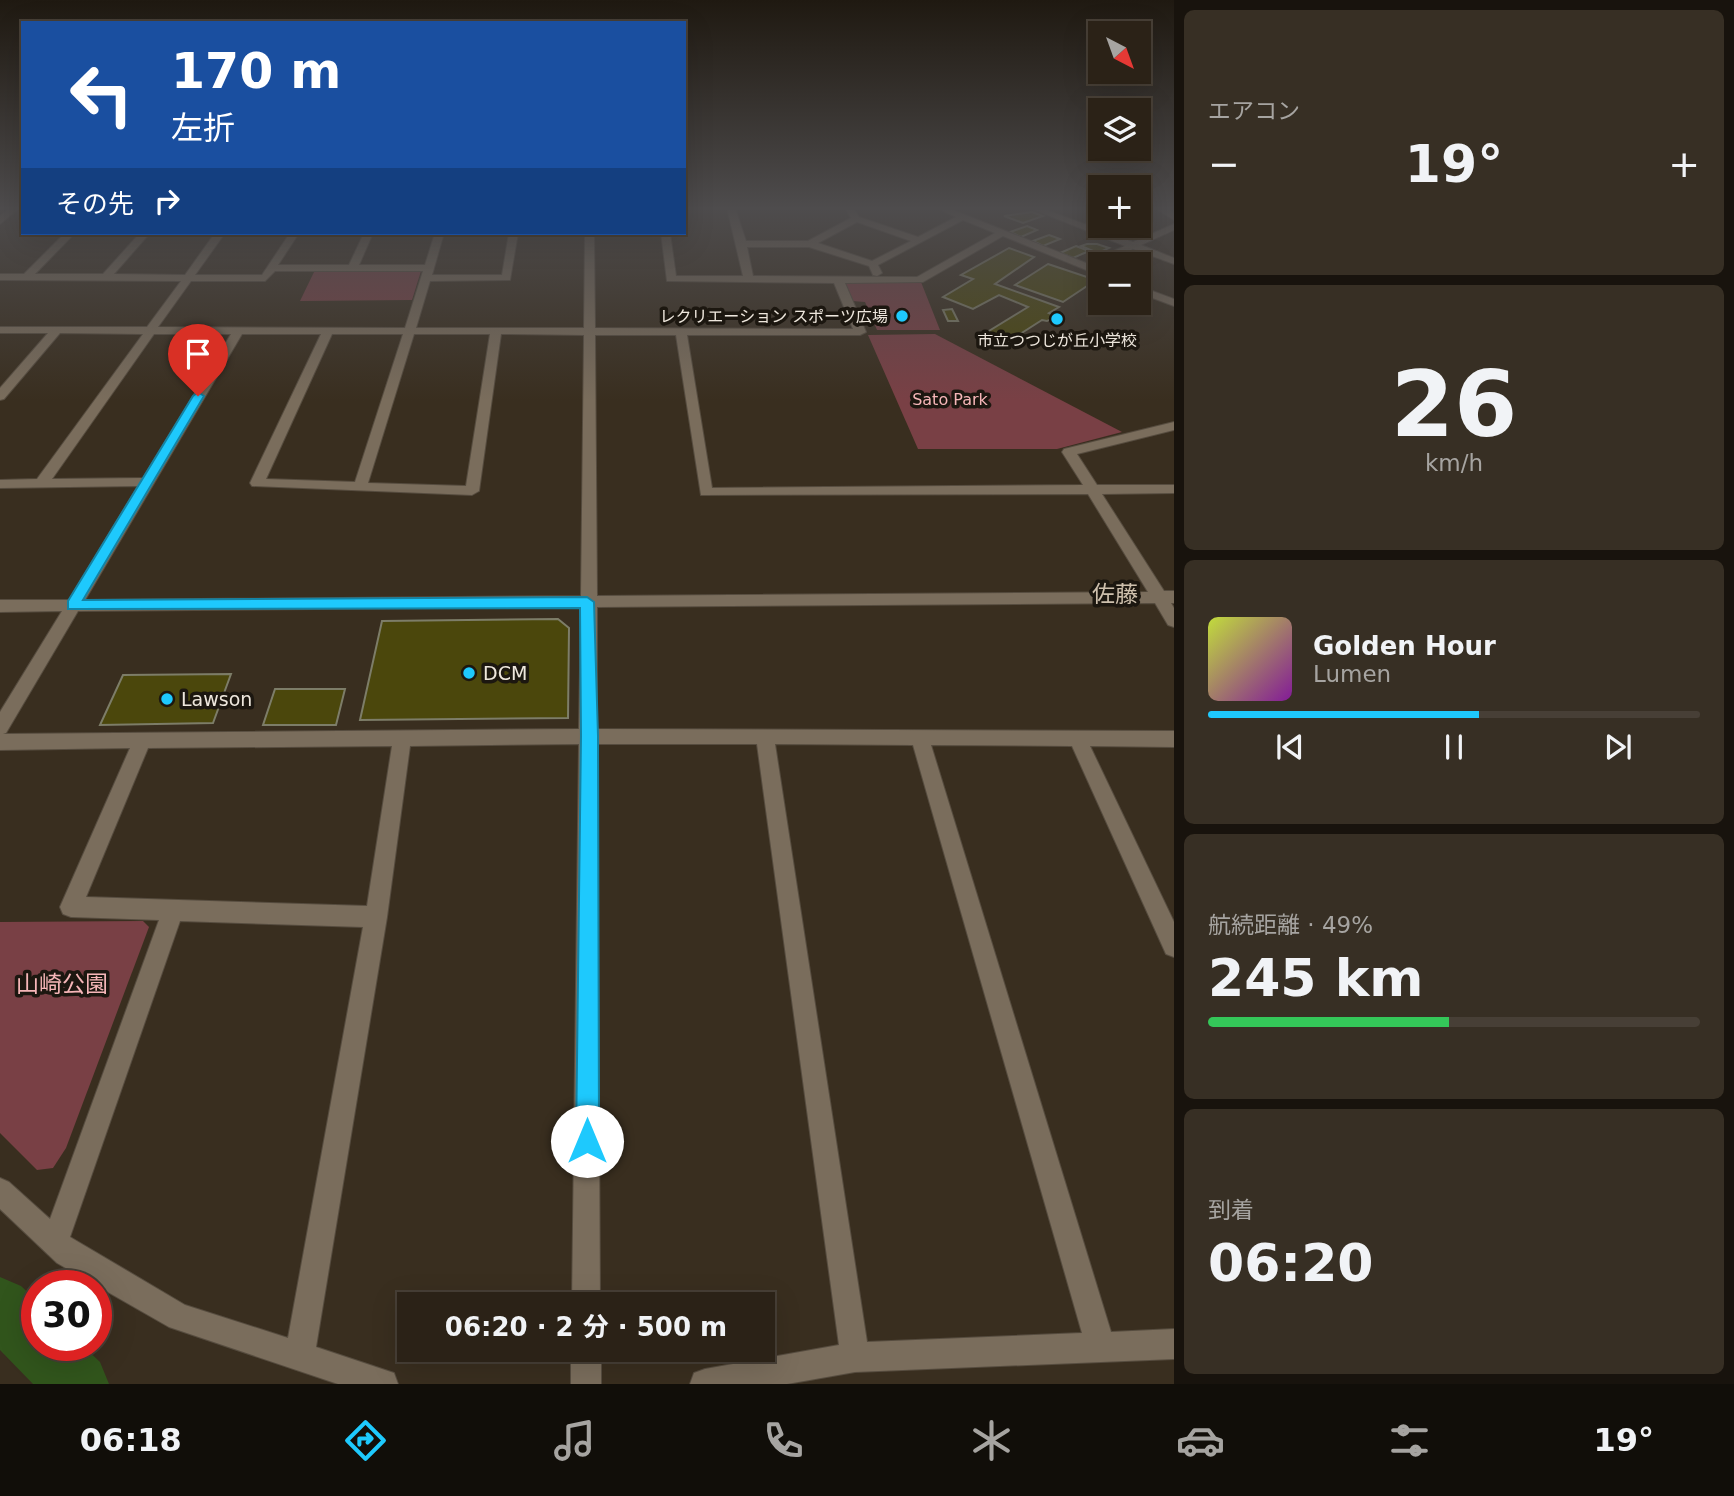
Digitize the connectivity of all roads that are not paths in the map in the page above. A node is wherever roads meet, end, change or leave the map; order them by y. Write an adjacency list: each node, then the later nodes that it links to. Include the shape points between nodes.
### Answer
1 (31, 273): 14 (street)
2 (110, 273): 15 (street)
3 (191, 273): 16 (street)
4 (269, 273): 16 (street, via 265,278)
5 (421, 273): 6 (street)
6 (426, 273): 7 (street, via 506,278); 27 (street)
7 (507, 273)
8 (589, 273): 28 (street)
9 (670, 273): 17 (street, via 671,279)
10 (748, 273): 17 (street)
11 (877, 273): 19 (street)
12 (931, 273): 19 (street, via 919,279)
13 (0, 277): 14 (street)
14 (26, 278): 15 (street)
15 (105, 278): 16 (street)
16 (186, 279): 24 (street)
17 (749, 279): 18 (street)
18 (838, 279): 19 (street); 30 (street, via 860,332)
19 (880, 279)
20 (1151, 294): 21 (street)
21 (1174, 303)
22 (0, 330): 23 (street)
23 (57, 330): 24 (street); 31 (street)
24 (150, 330): 25 (street); 35 (street)
25 (238, 331): 26 (street); 33 (street)
26 (328, 331): 27 (street); 36 (street, via 257,483)
27 (411, 331): 29 (street); 36 (street)
28 (587, 331): 29 (street); 30 (street); 40 (street)
29 (496, 332): 36 (street, via 472,491)
30 (681, 332): 38 (street, via 706,492)
31 (0, 396)
32 (1174, 426): 38 (street, via 1069,452)
33 (145, 482): 35 (street); 41 (street)
34 (0, 484): 35 (street)
35 (41, 484)
36 (360, 487)
37 (1174, 489): 38 (street)
38 (1091, 491): 39 (street)
39 (1166, 597): 40 (street); 43 (street)
40 (587, 602): 41 (street); 45 (street)
41 (73, 605): 42 (street); 44 (street)
42 (0, 606)
43 (1174, 621)
44 (0, 728)
45 (590, 736): 46 (street); 47 (street); 58 (street)
46 (765, 738): 48 (street); 61 (street)
47 (402, 739): 51 (street); 54 (street)
48 (920, 739): 50 (street); 60 (street)
49 (1174, 739): 50 (street)
50 (1078, 740): 55 (street)
51 (142, 741): 52 (street); 53 (street, via 71,907)
52 (0, 742)
53 (173, 910): 54 (street); 57 (street)
54 (376, 917): 62 (street)
55 (1174, 946)
56 (0, 1191): 57 (street)
57 (55, 1242): 62 (street, via 179,1317)
58 (586, 1292)
59 (1174, 1343): 60 (street)
60 (1101, 1347): 61 (street)
61 (855, 1357): 66 (street)
62 (299, 1358): 64 (street)
63 (586, 1362): 65 (street)
64 (383, 1384)
65 (586, 1384)
66 (705, 1384)

